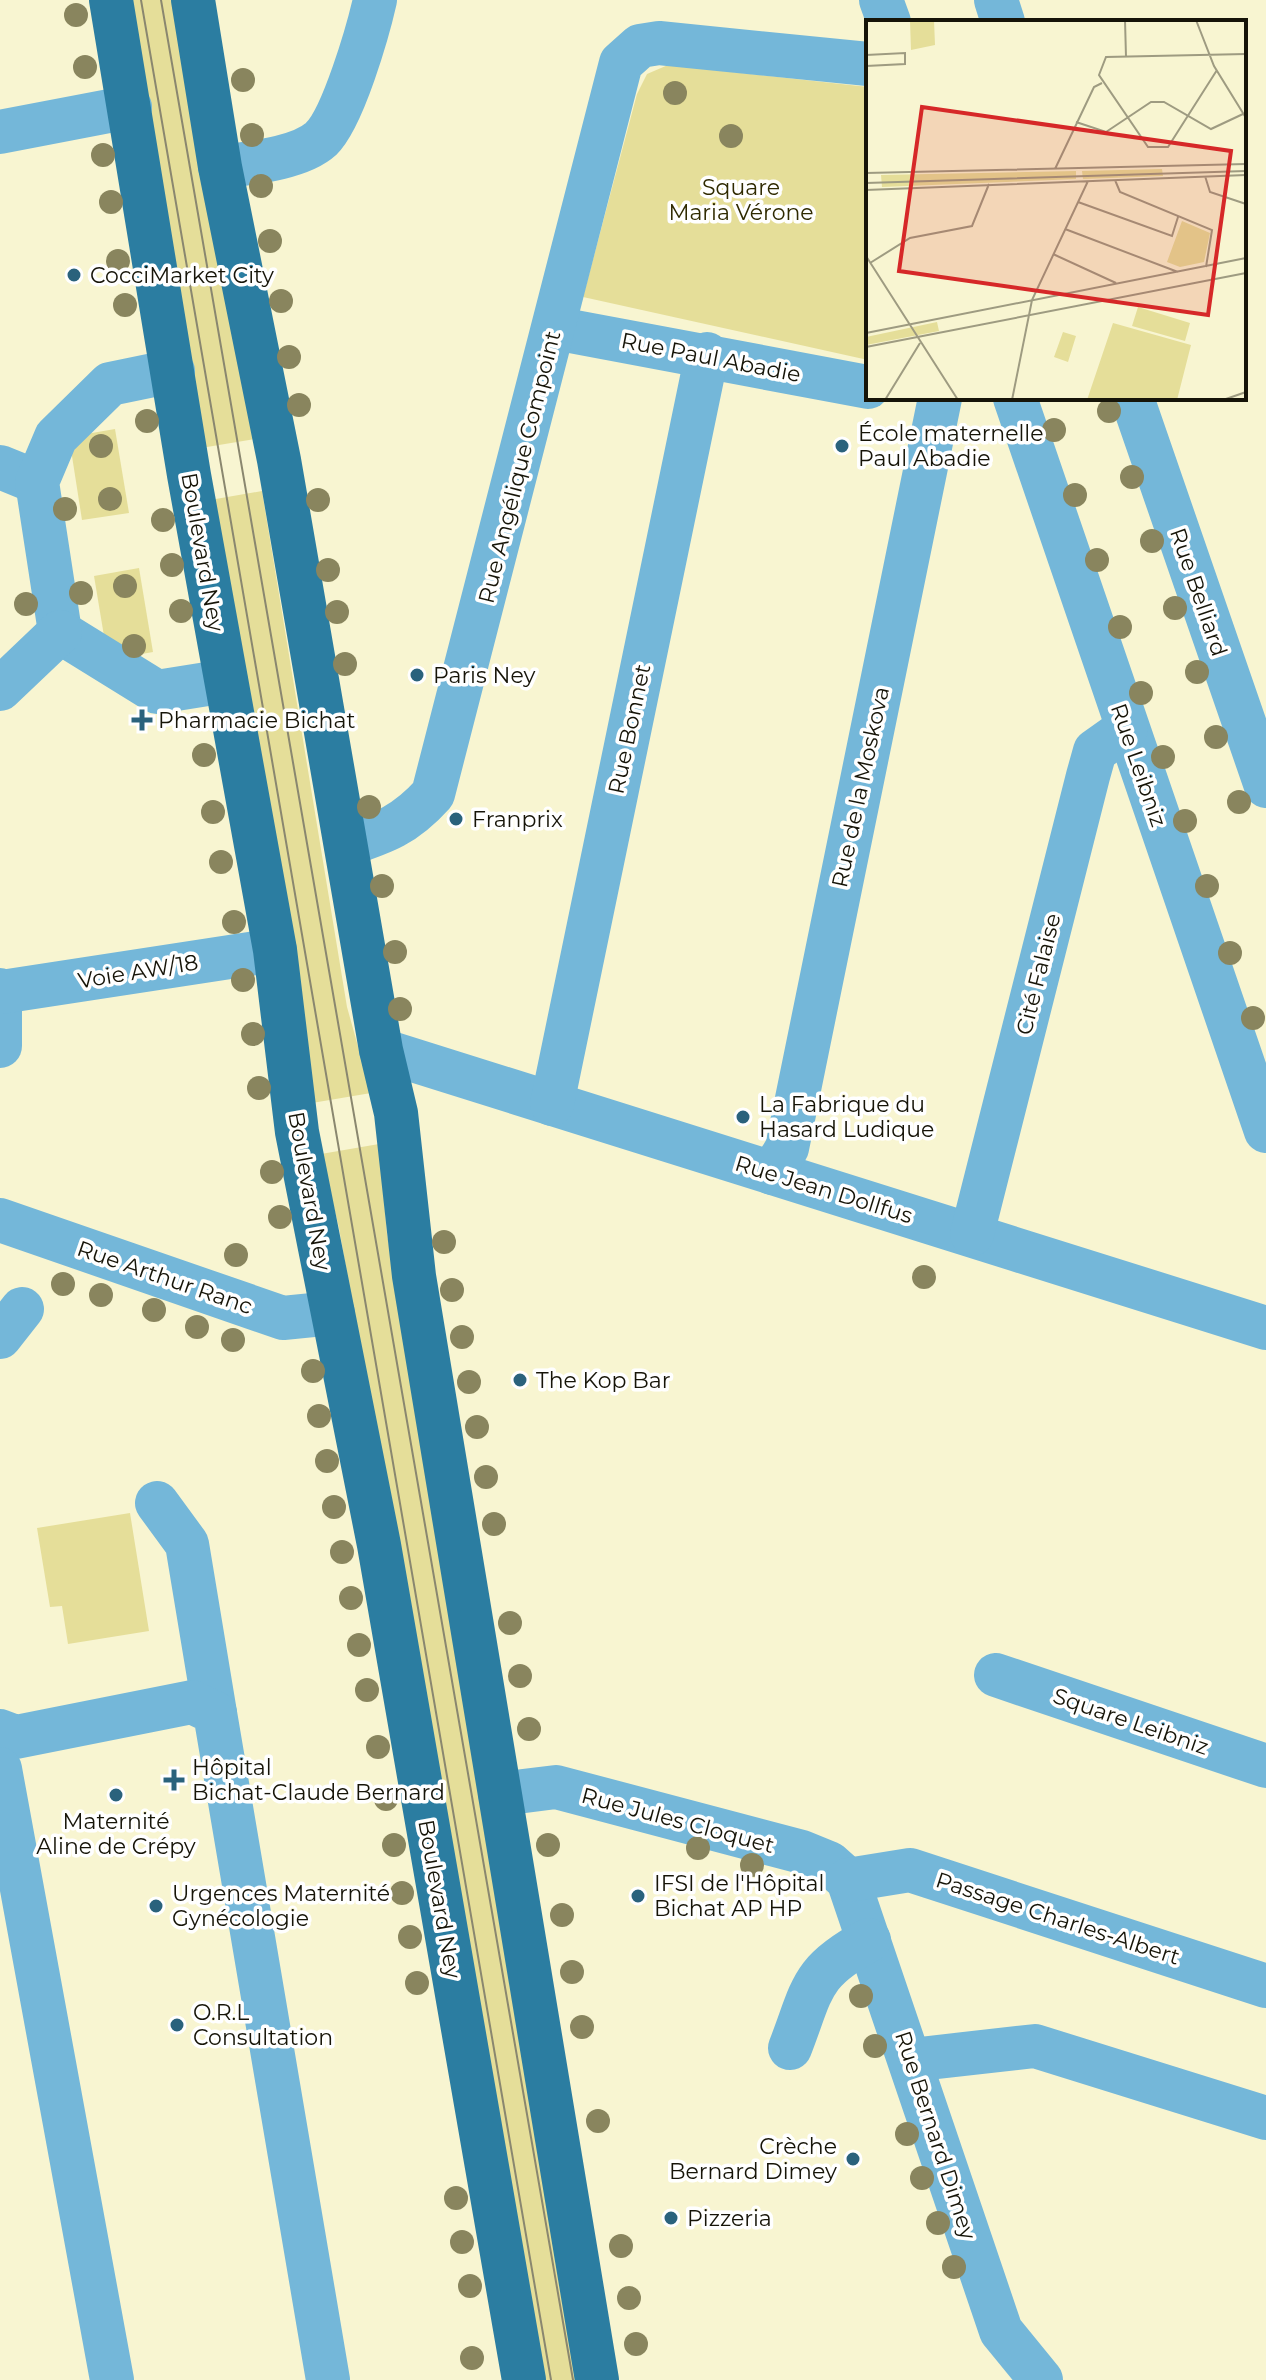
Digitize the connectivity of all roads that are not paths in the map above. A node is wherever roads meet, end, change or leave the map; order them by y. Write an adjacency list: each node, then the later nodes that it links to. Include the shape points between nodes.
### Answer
1 (111, 0): 9 (main road, Boulevard Ney)
2 (193, 0): 11 (main road)
3 (375, 0): 11 (street, via 336,119 319,141 276,159)
4 (881, 0): 6 (street)
5 (996, 0): 7 (street)
6 (888, 20)
7 (1002, 20)
8 (866, 64): 12 (street, Rue Angélique Compoint, via 659,43 640,46 621,63)
9 (130, 107): 10 (street); 14 (main road, Boulevard Ney)
10 (0, 132)
11 (220, 167): 25 (main road, via 279,460)
12 (554, 328): 13 (street, Rue Paul Abadie); 25 (street, Rue Angélique Compoint, via 433,794 394,829)
13 (707, 354): 15 (street, Rue Paul Abadie); 30 (street, Rue Bonnet)
14 (173, 371): 19 (street, via 110,384); 21 (main road, Boulevard Ney)
15 (866, 387)
16 (933, 400): 32 (street, Rue de la Moskova, via 787,1148)
17 (1016, 400): 23 (street, Rue Leibniz)
18 (1133, 400): 24 (street, Rue Belliard)
19 (18, 474): 20 (street)
20 (60, 632): 21 (street, via 157,692); 22 (street)
21 (226, 681): 26 (main road, Boulevard Ney)
22 (0, 689)
23 (1126, 729): 31 (street, Rue Leibniz); 34 (street, Cité Falaise, via 1095,751)
24 (1266, 786)
25 (346, 845): 29 (main road)
26 (275, 950): 27 (street, Voie AW/18); 35 (main road, Boulevard Ney, via 297,1132)
27 (0, 991): 28 (street)
28 (0, 1046)
29 (381, 1050): 30 (street, Rue Jean Dollfus); 43 (main road, via 396,1113 414,1276)
30 (552, 1104): 32 (street, Rue Jean Dollfus)
31 (1266, 1131)
32 (772, 1173): 34 (street, Rue Jean Dollfus)
33 (0, 1220): 35 (street, Rue Arthur Ranc, via 283,1318)
34 (972, 1234): 36 (street, Rue Jean Dollfus)
35 (333, 1313): 52 (main road, Boulevard Ney, via 379,1545)
36 (1266, 1328)
37 (157, 1503): 39 (street, via 187,1544)
38 (996, 1675): 41 (street, Square Leibniz)
39 (215, 1713): 40 (street, via 192,1702 16,1737); 51 (street)
40 (0, 1731)
41 (1266, 1766)
42 (0, 1769): 50 (street)
43 (500, 1794): 44 (street, Rue Jules Cloquet, via 556,1787 802,1852 829,1863); 53 (main road)
44 (848, 1880): 45 (street, Rue Bernard Dimey); 46 (street, Passage Charles-Albert, via 910,1870)
45 (869, 1940): 47 (street, via 831,1961 819,1975); 48 (street, Rue Bernard Dimey)
46 (1266, 1986)
47 (790, 2048)
48 (911, 2060): 49 (street, via 1035,2046); 54 (street, Rue Bernard Dimey, via 1001,2331)
49 (1266, 2118)
50 (112, 2380)
51 (328, 2380)
52 (524, 2380)
53 (597, 2380)
54 (1041, 2380)

